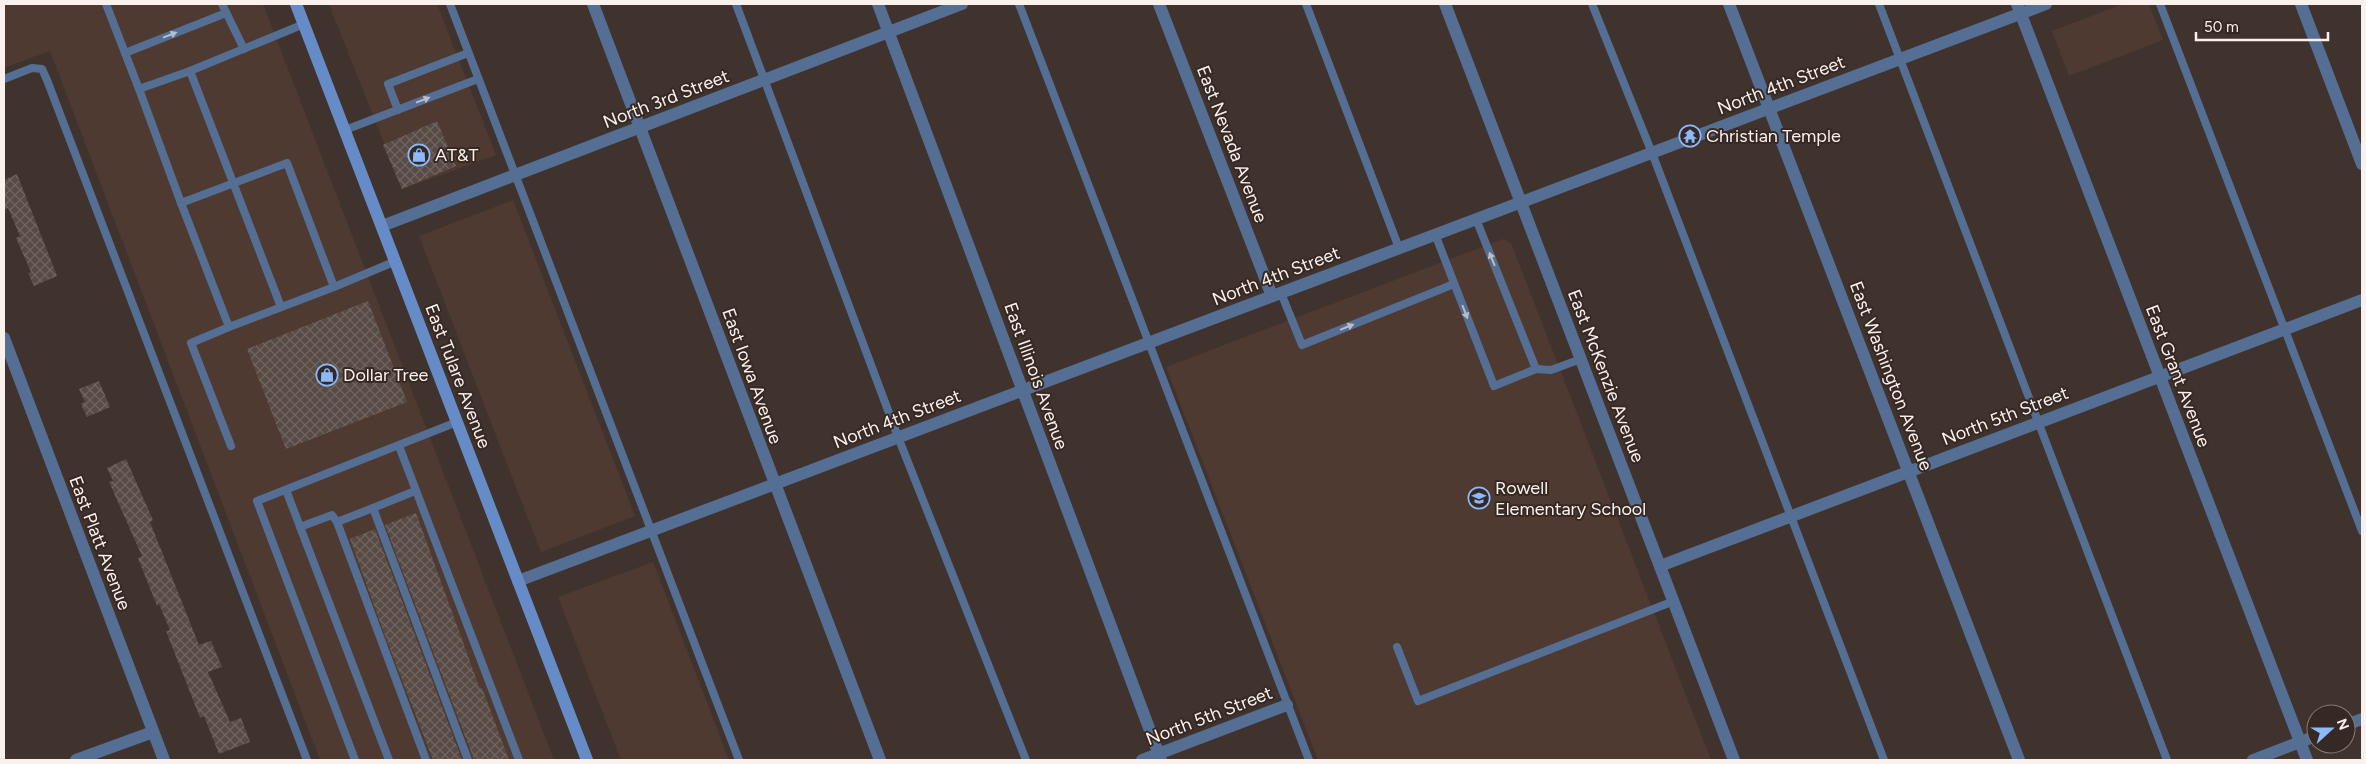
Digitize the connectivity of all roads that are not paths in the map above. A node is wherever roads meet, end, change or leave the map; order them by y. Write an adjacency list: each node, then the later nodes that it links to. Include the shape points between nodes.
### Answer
1 (222, 4): 20 (lane)
2 (296, 4): 21 (main road, East Tulare Avenue)
3 (450, 4): 25 (lane)
4 (593, 4): 34 (street, East Iowa Avenue)
5 (736, 4): 30 (lane)
6 (878, 4): 22 (street, East Illinois Avenue)
7 (962, 4): 22 (street, North 3rd Street)
8 (1019, 4): 55 (lane)
9 (1159, 4): 49 (street, East Nevada Avenue)
10 (1306, 4): 45 (lane)
11 (1445, 4): 40 (street, East McKenzie Avenue)
12 (1592, 4): 36 (lane)
13 (1730, 4): 32 (street, East Washington Avenue)
14 (1878, 4): 26 (lane)
15 (2046, 4): 19 (street, North 4th Street)
16 (2160, 4): 53 (lane)
17 (2301, 4): 37 (street)
18 (109, 5): 24 (lane)
19 (2018, 9): 26 (street, North 4th Street); 59 (street, East Grant Avenue)
20 (226, 13): 23 (lane); 24 (lane, one-way to 20)
21 (304, 24): 23 (lane); 35 (main road, East Tulare Avenue)
22 (889, 32): 30 (street, North 3rd Street); 60 (street, East Illinois Avenue)
23 (244, 49): 27 (lane)
24 (124, 53): 31 (lane)
25 (468, 53): 29 (lane); 33 (lane, via 388,84)
26 (1900, 59): 32 (street, North 4th Street); 62 (lane)
27 (190, 71): 31 (lane); 39 (lane)
28 (4, 79): 87 (lane, via 32,68 42,69 47,80)
29 (478, 79): 33 (lane, one-way to 29); 38 (lane)
30 (765, 80): 34 (street, North 3rd Street); 63 (lane)
31 (138, 90): 41 (lane)
32 (1769, 108): 36 (street, North 4th Street); 66 (street, East Washington Avenue)
33 (398, 110): 35 (lane)
34 (640, 127): 38 (street, North 3rd Street); 67 (street, East Iowa Avenue)
35 (345, 130): 43 (main road, East Tulare Avenue)
36 (1652, 152): 40 (street, North 4th Street); 71 (lane)
37 (2362, 164)
38 (515, 175): 43 (street, North 3rd Street); 74 (lane)
39 (233, 183): 41 (lane); 48 (lane, via 287,163); 51 (lane)
40 (1521, 202): 42 (street, North 4th Street); 56 (street, East McKenzie Avenue)
41 (181, 203): 52 (lane)
42 (1476, 219): 44 (street, North 4th Street); 57 (lane, one-way to 42)
43 (382, 226): 46 (main road, East Tulare Avenue)
44 (1435, 234): 45 (street, North 4th Street); 47 (lane)
45 (1399, 248): 49 (street, North 4th Street)
46 (396, 262): 48 (lane); 61 (main road, East Tulare Avenue)
47 (1454, 284): 49 (lane, one-way to 47, via 1302,345); 57 (lane, one-way to 57, via 1494,386)
48 (334, 287): 51 (lane)
49 (1276, 294): 55 (street, North 4th Street)
50 (2362, 300): 53 (street, North 5th Street)
51 (281, 307): 52 (lane)
52 (229, 327): 64 (lane, via 191,343)
53 (2285, 329): 59 (street, North 5th Street); 75 (lane)
54 (4, 338): 58 (street, East Platt Avenue)
55 (1148, 343): 60 (street, North 4th Street); 80 (lane)
56 (1581, 359): 57 (lane, via 1551,370); 76 (street, East McKenzie Avenue)
57 (1536, 369)
58 (10, 371): 81 (street, East Platt Avenue)
59 (2160, 376): 62 (street, North 5th Street); 83 (street, East Grant Avenue)
60 (1023, 390): 63 (street, North 4th Street); 84 (street, East Illinois Avenue)
61 (457, 422): 65 (lane); 77 (main road, East Tulare Avenue)
62 (2038, 422): 66 (street, North 5th Street); 102 (lane)
63 (898, 437): 67 (street, North 4th Street); 96 (lane)
64 (230, 446)
65 (399, 446): 68 (lane); 69 (lane)
66 (1909, 472): 71 (street, North 5th Street); 101 (street, East Washington Avenue)
67 (774, 484): 74 (street, North 4th Street); 95 (street, East Iowa Avenue)
68 (286, 490): 73 (lane); 88 (lane, via 257,502)
69 (416, 490): 70 (lane); 92 (lane)
70 (372, 508): 72 (lane); 91 (lane)
71 (1790, 517): 76 (street, North 5th Street); 100 (lane)
72 (337, 522): 73 (lane, via 332,515); 90 (lane)
73 (300, 527): 89 (lane)
74 (651, 530): 77 (street, North 4th Street); 94 (lane)
75 (2362, 531)
76 (1660, 566): 78 (street, East McKenzie Avenue)
77 (518, 581): 93 (main road, East Tulare Avenue)
78 (1674, 602): 79 (lane, via 1418,701); 99 (street, East McKenzie Avenue)
79 (1397, 646)
80 (1287, 704): 84 (street, North 5th Street); 98 (lane)
81 (153, 732): 85 (street); 86 (street, East Platt Avenue)
82 (2306, 740): 83 (street)
83 (2300, 742): 103 (street); 104 (street, East Grant Avenue)
84 (1160, 757): 97 (street, North 5th Street)
85 (76, 760)
86 (164, 760)
87 (307, 760)
88 (355, 760)
89 (389, 760)
90 (426, 760)
91 (468, 760)
92 (519, 760)
93 (587, 760)
94 (739, 760)
95 (880, 760)
96 (1026, 760)
97 (1142, 760)
98 (1309, 760)
99 (1734, 760)
100 (1884, 760)
101 (2019, 760)
102 (2167, 760)
103 (2253, 760)
104 (2307, 760)

